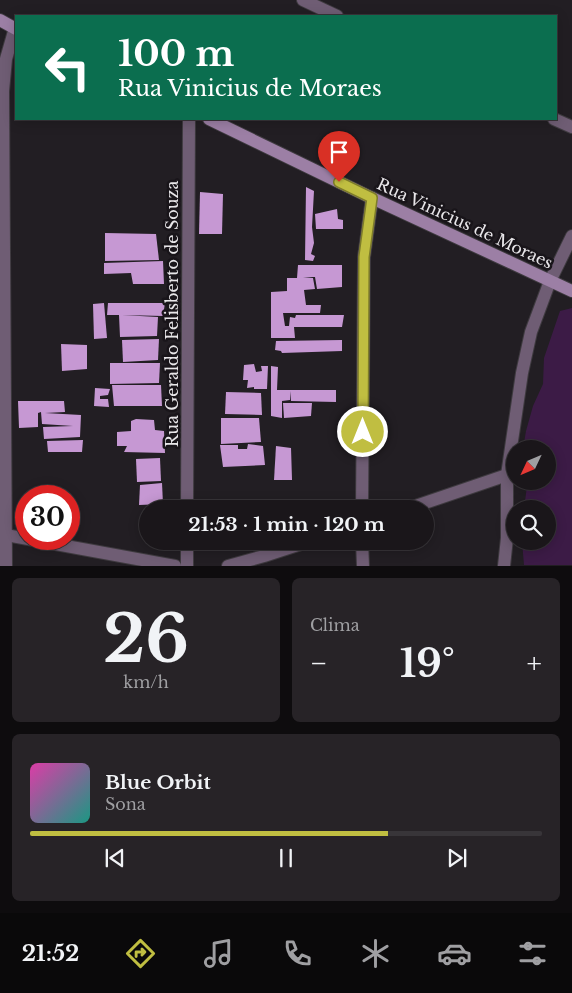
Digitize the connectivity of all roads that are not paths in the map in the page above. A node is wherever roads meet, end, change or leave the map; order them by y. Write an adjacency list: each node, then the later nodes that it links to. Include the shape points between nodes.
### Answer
1 (303, 0): 2 (street)
2 (335, 15)
3 (0, 20): 4 (street)
4 (15, 28)
5 (15, 31): 20 (street, via 6,59 3,91)
6 (189, 120): 17 (street, Rua Geraldo Felisberto de Souza)
7 (211, 120): 10 (street, Rua Vinicius de Moraes)
8 (556, 120): 9 (street)
9 (572, 127)
10 (372, 198): 12 (street, Rua Vinicius de Moraes); 18 (street, via 364,257)
11 (572, 236): 12 (street)
12 (550, 281): 13 (street, Rua Vinicius de Moraes); 14 (street, via 531,332)
13 (572, 291)
14 (512, 440)
15 (506, 474): 19 (street)
16 (507, 490): 29 (street)
17 (187, 500)
18 (362, 500)
19 (433, 500)
20 (3, 534): 24 (street); 25 (street)
21 (187, 550): 26 (street)
22 (282, 550): 27 (street)
23 (362, 550): 28 (street)
24 (6, 566)
25 (175, 566)
26 (187, 566)
27 (228, 566)
28 (363, 566)
29 (504, 566)

